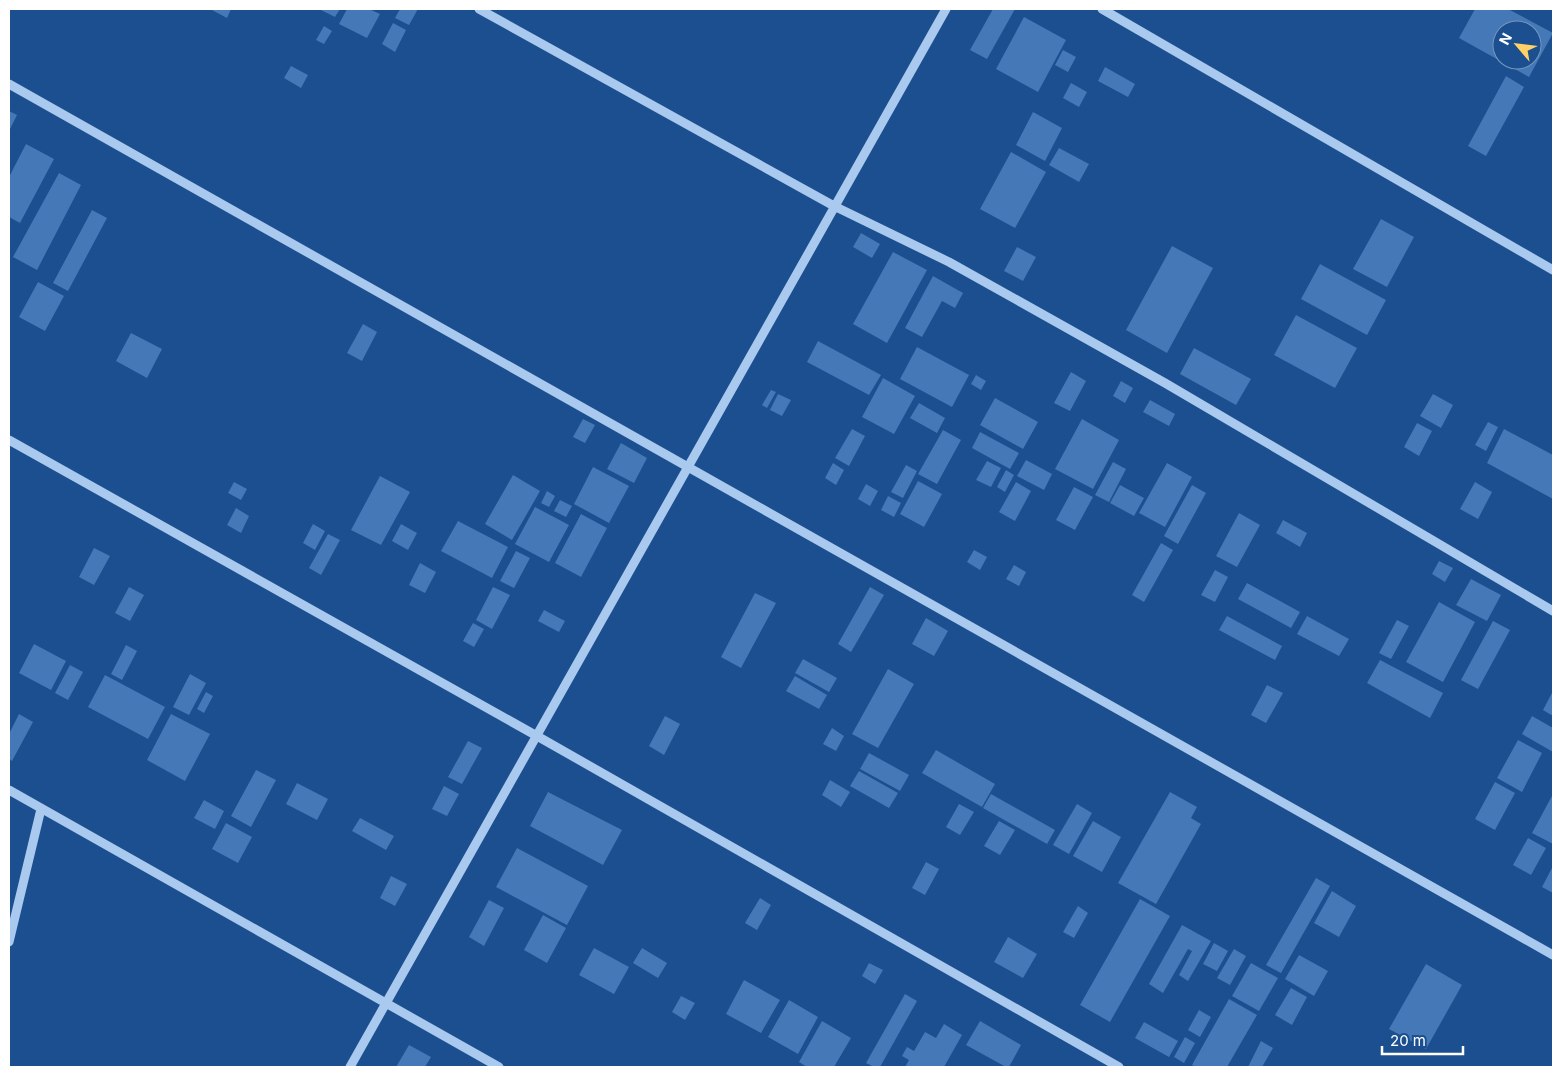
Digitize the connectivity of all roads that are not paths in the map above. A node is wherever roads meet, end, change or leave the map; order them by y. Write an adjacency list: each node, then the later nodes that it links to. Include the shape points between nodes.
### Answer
1 (479, 9): 5 (street)
2 (946, 9): 5 (street)
3 (1102, 9): 6 (street)
4 (9, 84): 8 (street)
5 (834, 206): 8 (street); 9 (street, via 950,262 1165,383)
6 (1553, 270)
7 (9, 440): 10 (street)
8 (688, 467): 10 (street); 14 (street)
9 (1553, 611)
10 (536, 736): 15 (street); 18 (street)
11 (9, 790): 12 (street)
12 (41, 809): 13 (street); 15 (street)
13 (9, 942)
14 (1553, 955)
15 (386, 1003): 16 (street); 17 (street)
16 (350, 1067)
17 (499, 1067)
18 (1119, 1067)

